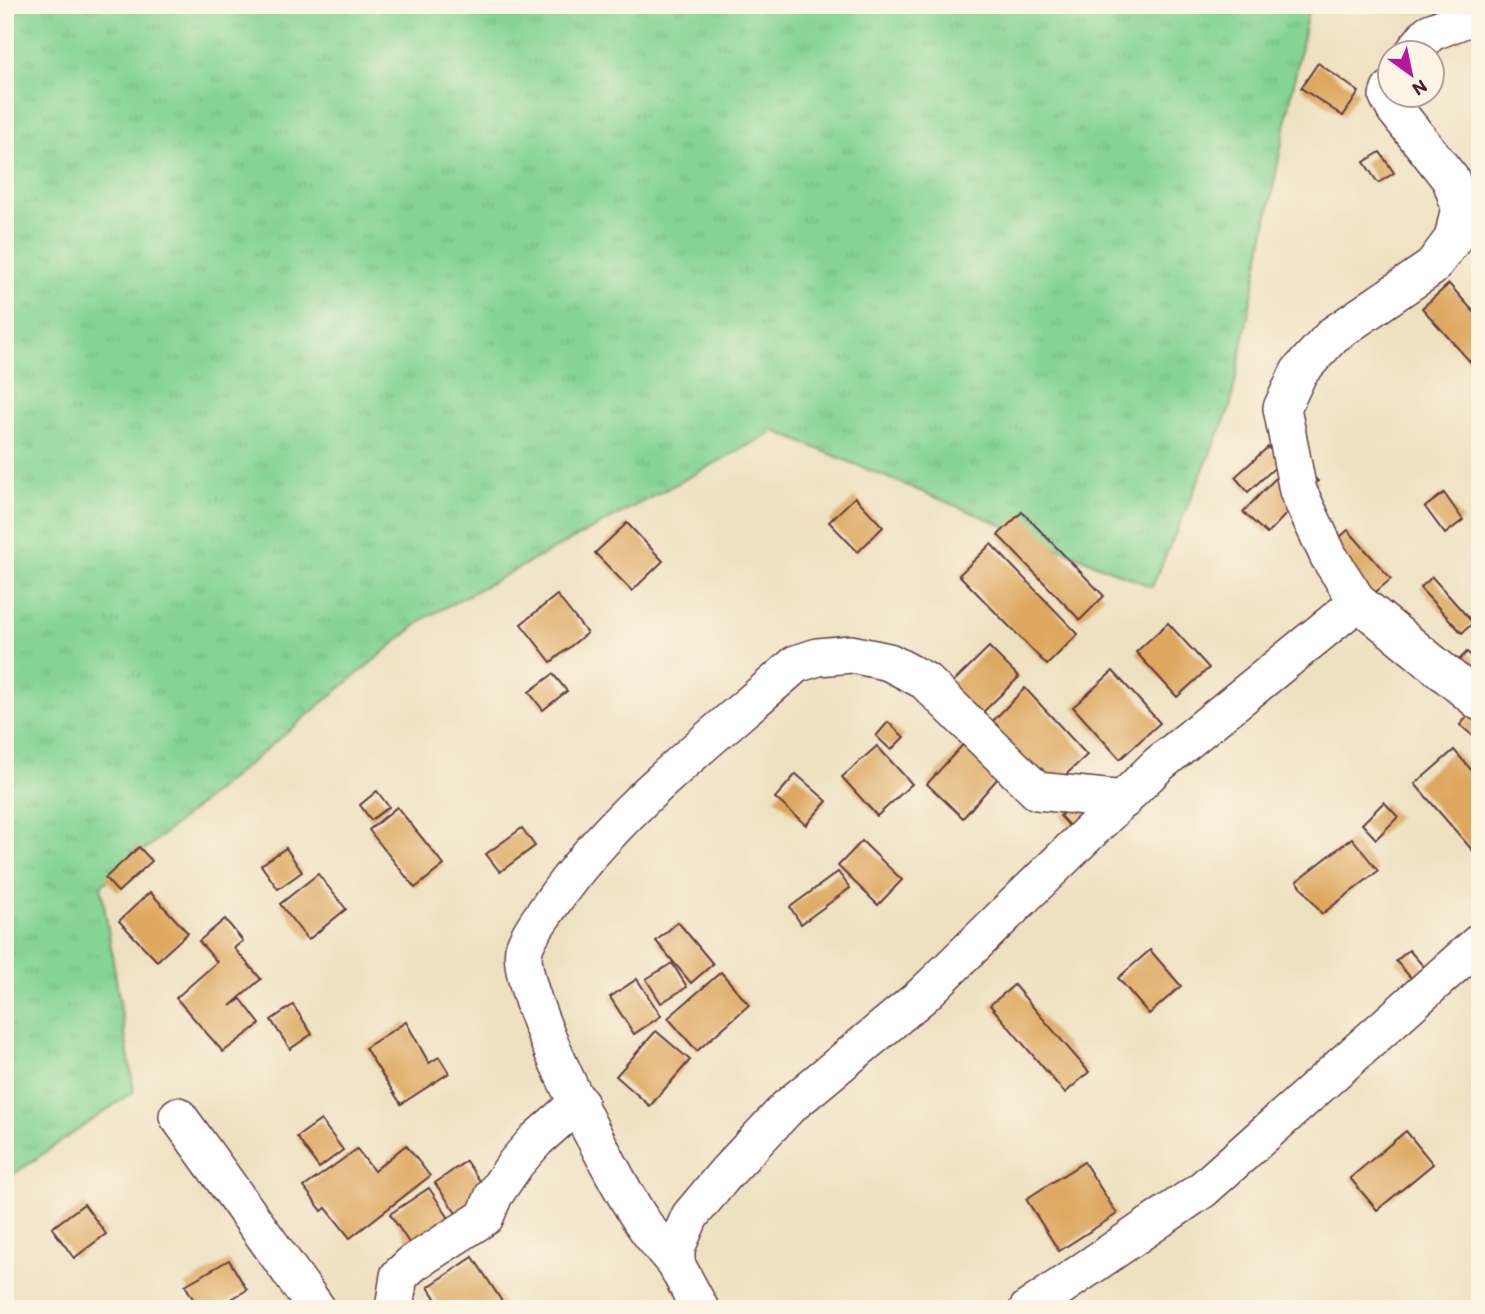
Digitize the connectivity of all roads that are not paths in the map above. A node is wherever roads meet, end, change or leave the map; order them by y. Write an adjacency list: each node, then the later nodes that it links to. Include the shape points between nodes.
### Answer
1 (1480, 13): 2 (street)
2 (1425, 38)
3 (1394, 108): 4 (street, via 1451,180 1460,207 1453,239 1431,268 1334,335 1299,372 1282,408 1298,491 1329,557)
4 (1358, 602): 5 (street); 6 (street, via 1159,764)
5 (1480, 702)
6 (1124, 800): 8 (street, via 1037,791 925,681 889,662 851,654 796,664 650,791 601,841 568,879 524,949 524,968 546,1036); 10 (street, via 923,995 788,1107 690,1216 676,1248)
7 (1480, 942): 14 (street, via 1202,1190)
8 (579, 1102): 10 (street, via 614,1175 643,1223); 12 (street, via 523,1155 494,1195 485,1217 400,1276)
9 (178, 1116): 11 (street)
10 (676, 1264): 13 (street)
11 (317, 1309)
12 (394, 1309)
13 (700, 1309)
14 (1028, 1309)

